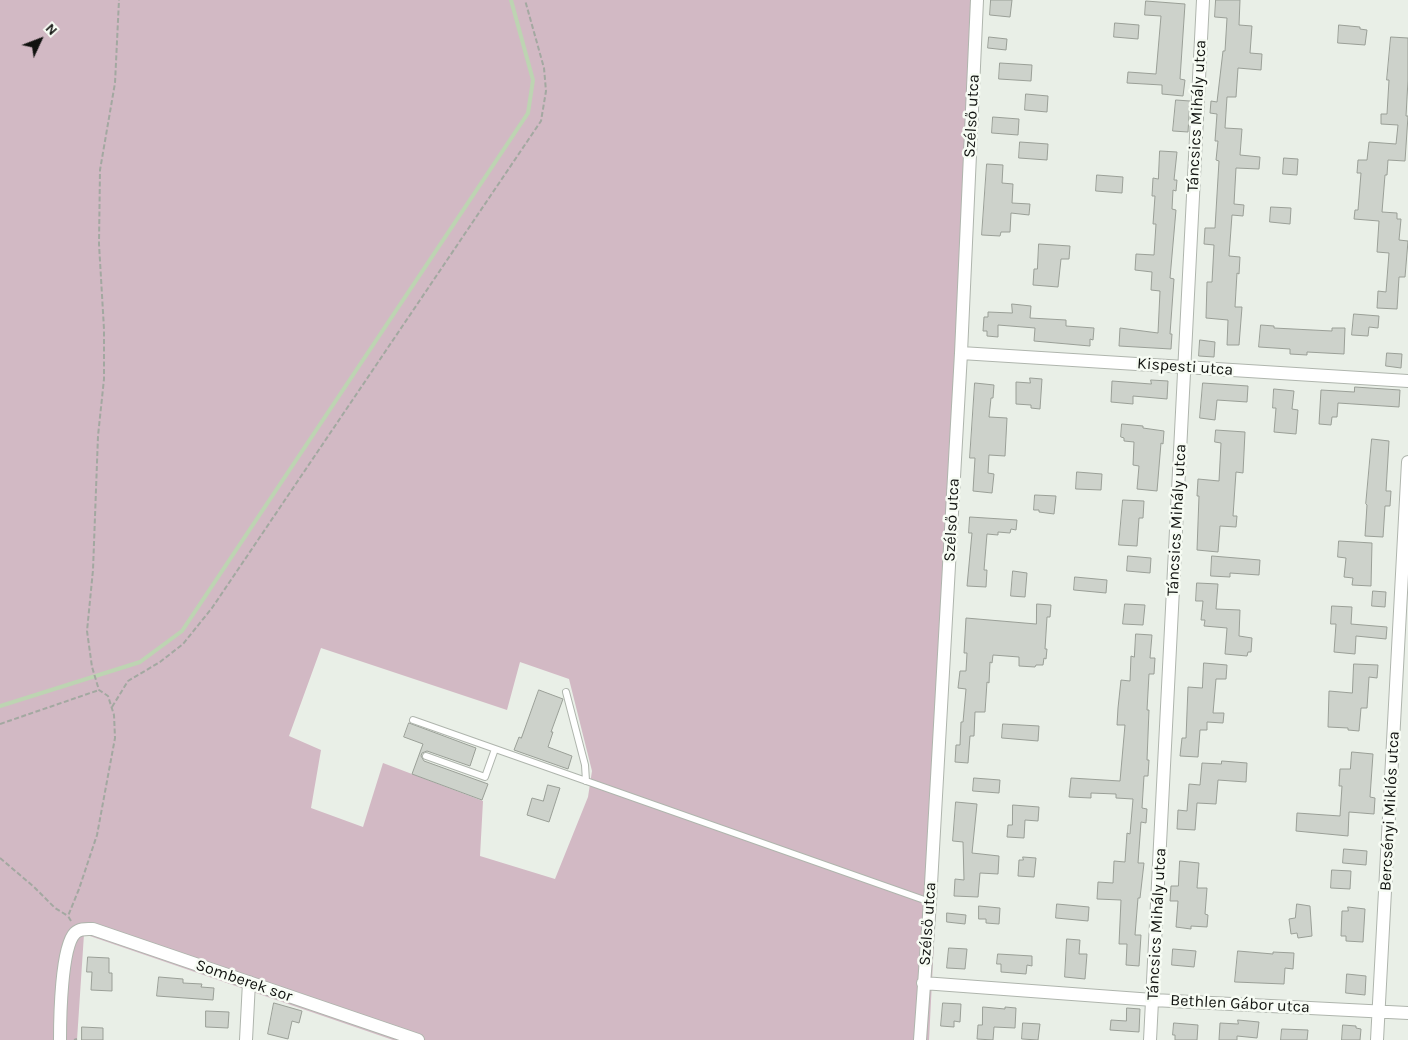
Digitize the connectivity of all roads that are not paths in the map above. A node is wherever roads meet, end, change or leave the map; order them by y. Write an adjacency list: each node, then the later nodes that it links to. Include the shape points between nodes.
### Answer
1 (977, 0): 3 (street, Szélső utca)
2 (1203, 0): 4 (street, Táncsics Mihály utca)
3 (961, 354): 4 (street, Kispesti utca); 12 (street, Szélső utca)
4 (1185, 367): 5 (street, Kispesti utca); 15 (street, Táncsics Mihály utca)
5 (1408, 381)
6 (1408, 462): 16 (street, Bercsényi Miklós utca)
7 (566, 692): 11 (lane, via 585,765)
8 (413, 720): 9 (lane)
9 (495, 749): 10 (lane, via 485,777); 11 (lane)
10 (426, 756)
11 (586, 781): 12 (lane)
12 (930, 902): 14 (street, Szélső utca)
13 (249, 982): 18 (street, Somberek sor, via 93,929 75,934 69,941 65,966); 19 (street); 20 (street, Somberek sor)
14 (924, 982): 15 (street, Bethlen Gábor utca); 21 (street, Szélső utca)
15 (1153, 1000): 16 (street, Bethlen Gábor utca); 22 (street, Táncsics Mihály utca)
16 (1379, 1011): 17 (street, Bethlen Gábor utca); 23 (street, Bercsényi Miklós utca)
17 (1408, 1013)
18 (60, 1040)
19 (246, 1040)
20 (418, 1040)
21 (920, 1040)
22 (1150, 1040)
23 (1377, 1040)

